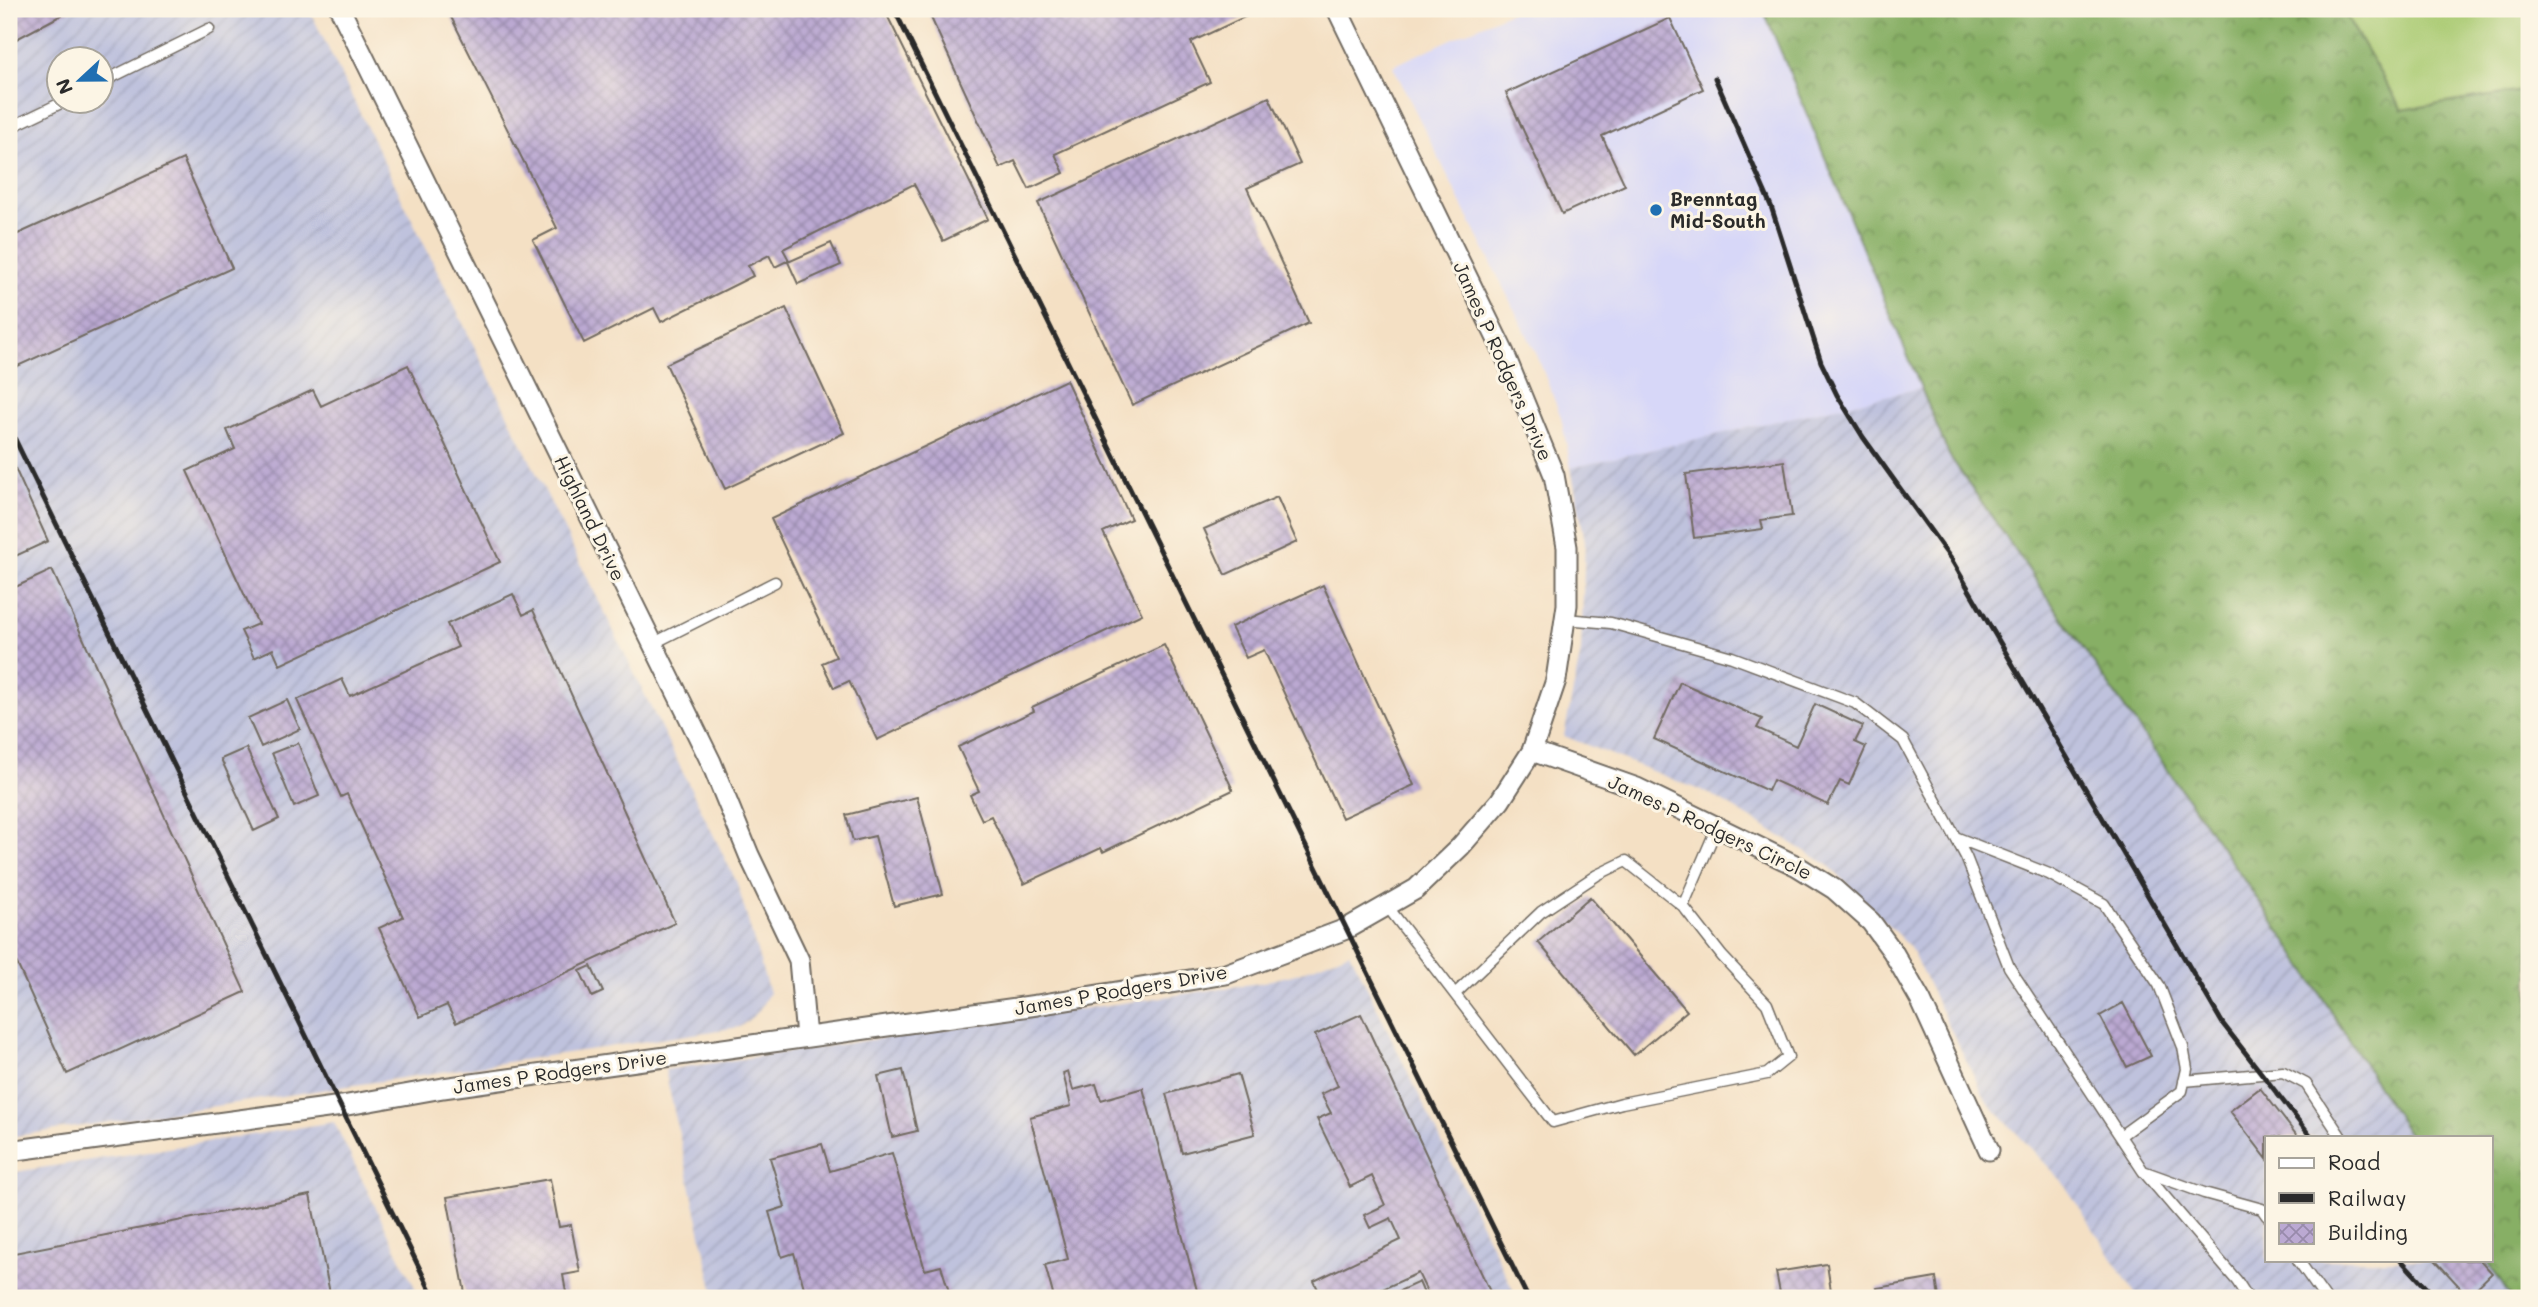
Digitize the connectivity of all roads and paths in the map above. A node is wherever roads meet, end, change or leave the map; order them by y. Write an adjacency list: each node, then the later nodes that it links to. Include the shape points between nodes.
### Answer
1 (340, 9): 9 (street, Highland Drive)
2 (1337, 9): 8 (street, James P Rodgers Drive, via 1504,353 1553,475 1567,547)
3 (209, 29): 4 (lane)
4 (116, 75)
5 (46, 110): 6 (lane)
6 (9, 128)
7 (775, 582): 9 (lane)
8 (1565, 619): 10 (street, James P Rodgers Drive, via 1556,680); 12 (lane, via 1611,623 1731,657 1855,703 1903,740)
9 (652, 644): 16 (street, Highland Drive, via 711,762 799,960)
10 (1532, 751): 11 (street, James P Rodgers Circle, via 1637,788); 13 (street, James P Rodgers Drive, via 1500,801 1460,847 1416,889)
11 (1717, 827): 14 (lane); 20 (street, James P Rodgers Circle, via 1835,889 1871,922 1921,1001)
12 (1955, 837): 17 (lane, via 2049,874 2104,904 2159,985 2183,1047); 18 (lane, via 2009,967)
13 (1387, 906): 15 (lane); 16 (street, James P Rodgers Drive, via 1346,929 1226,974)
14 (1683, 906): 15 (lane, via 1626,861 1541,912); 15 (lane, via 1767,1004 1788,1057 1767,1074 1553,1122)
15 (1455, 994)
16 (806, 1037): 21 (street, James P Rodgers Drive)
17 (2185, 1081): 18 (lane, via 2182,1091); 19 (lane, via 2283,1072 2305,1084)
18 (2120, 1136): 22 (lane)
19 (2340, 1136)
20 (1989, 1150)
21 (9, 1151)
22 (2143, 1171): 23 (lane); 25 (lane)
23 (2265, 1213)
24 (2299, 1262): 26 (lane)
25 (2248, 1298)
26 (2325, 1298)

